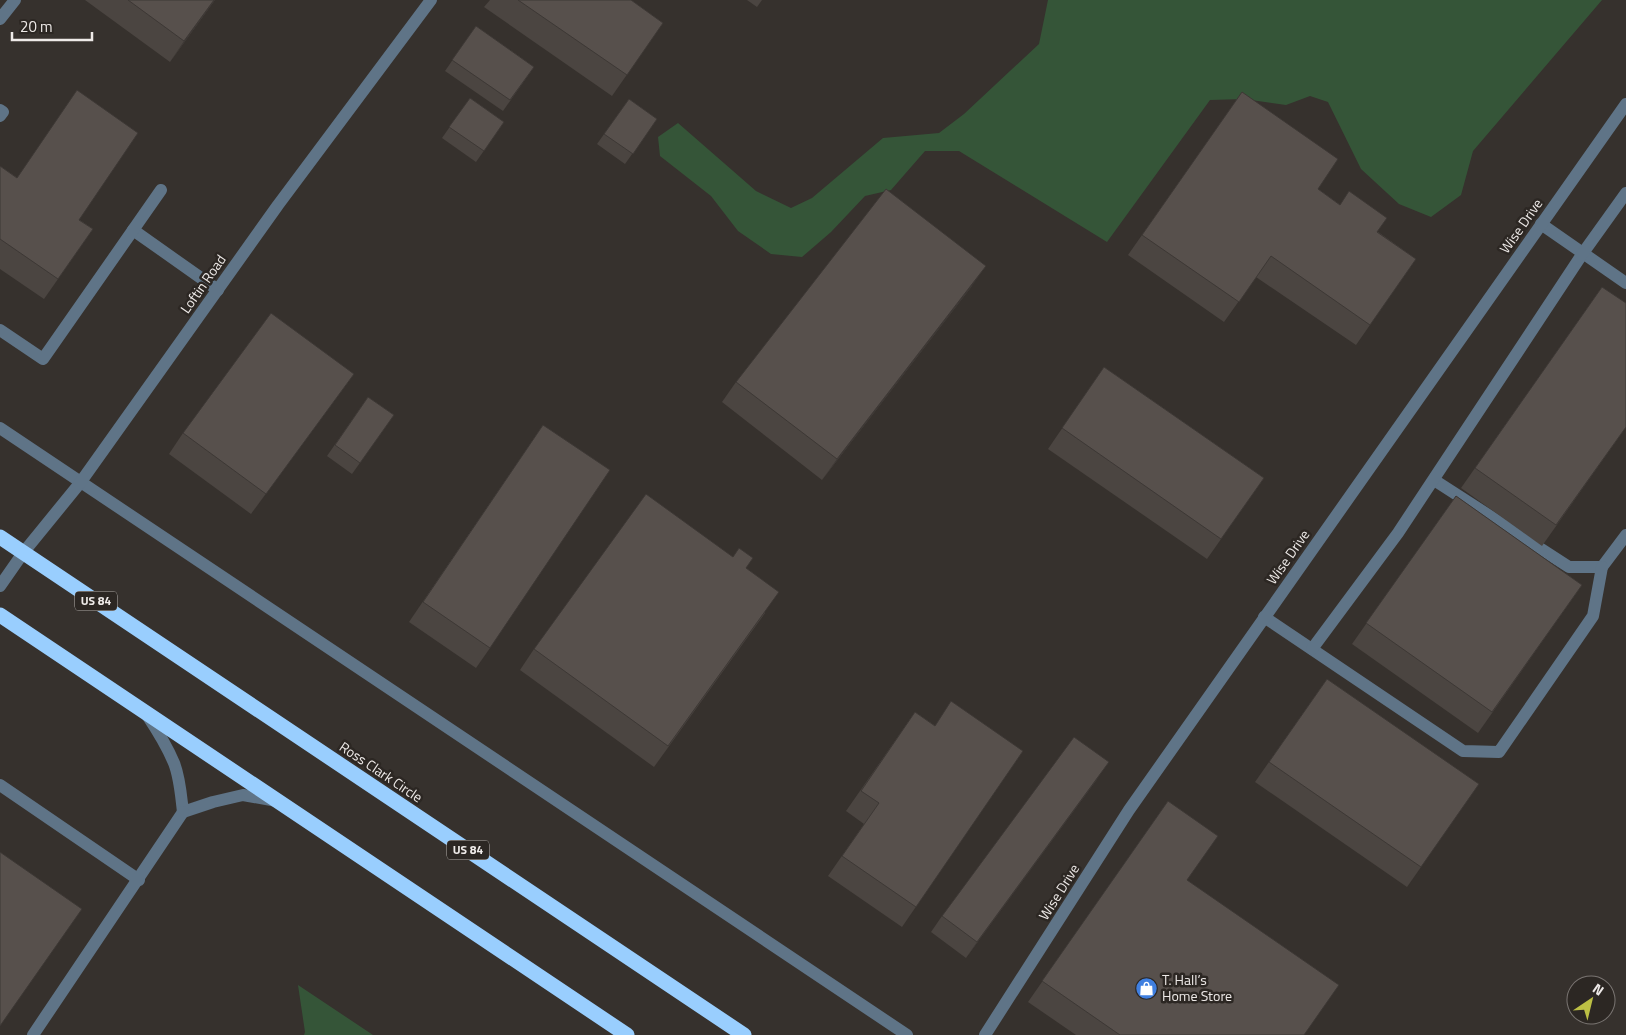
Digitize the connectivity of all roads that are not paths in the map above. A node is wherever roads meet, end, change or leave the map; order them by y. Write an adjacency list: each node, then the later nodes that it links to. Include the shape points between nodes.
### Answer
1 (15, 0): 3 (street)
2 (431, 0): 13 (street, Loftin Road)
3 (0, 19)
4 (1626, 104): 9 (street, Wise Drive)
5 (0, 110): 6 (street, via 3,112)
6 (0, 116)
7 (161, 190): 10 (street)
8 (1626, 193): 11 (street)
9 (1541, 224): 11 (street); 24 (street, Wise Drive)
10 (133, 230): 13 (street); 14 (street, via 43,359)
11 (1583, 253): 12 (street); 16 (street)
12 (1626, 283)
13 (218, 290): 17 (street, Loftin Road)
14 (0, 330)
15 (0, 428): 17 (street)
16 (1434, 480): 21 (street, via 1569,567); 25 (street)
17 (80, 482): 20 (street, Loftin Road); 34 (street)
18 (1626, 535): 21 (street)
19 (0, 537): 20 (highway, Ross Clark Circle / US 84)
20 (23, 553): 22 (street, Loftin Road); 33 (highway, Ross Clark Circle / US 84)
21 (1602, 568): 25 (street, via 1593,616 1500,752 1463,751)
22 (0, 586)
23 (0, 615): 26 (highway)
24 (1264, 617): 25 (street); 35 (street, Wise Drive, via 1129,810)
25 (1312, 648)
26 (146, 713): 28 (highway); 29 (street, via 174,764)
27 (0, 785): 30 (street)
28 (278, 801): 29 (street, via 243,795); 32 (highway)
29 (183, 812): 30 (street)
30 (139, 880): 31 (street)
31 (33, 1035)
32 (627, 1035)
33 (744, 1035)
34 (907, 1035)
35 (986, 1035)

